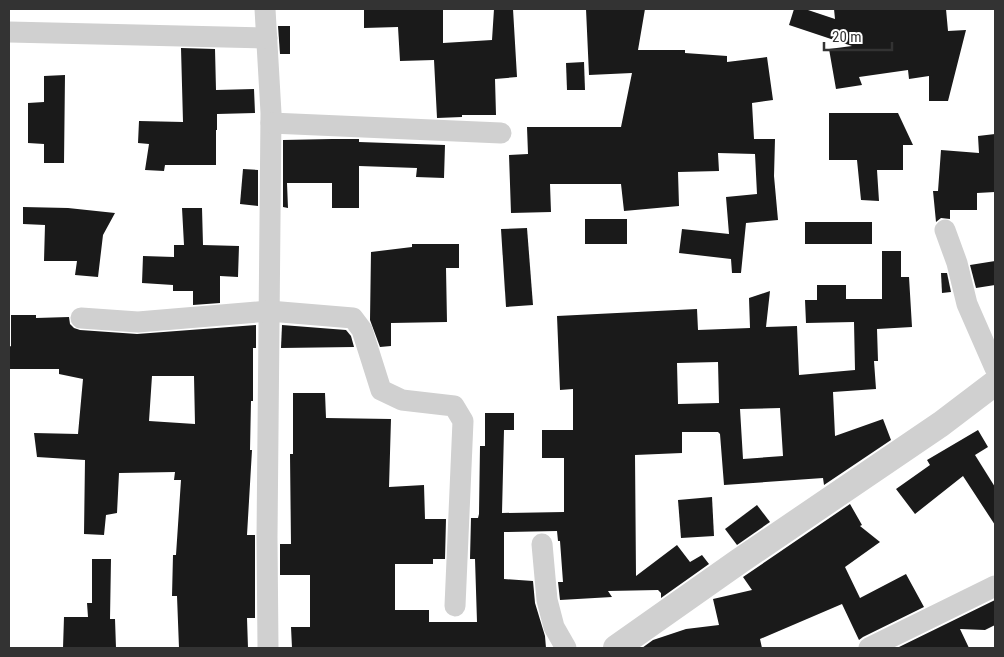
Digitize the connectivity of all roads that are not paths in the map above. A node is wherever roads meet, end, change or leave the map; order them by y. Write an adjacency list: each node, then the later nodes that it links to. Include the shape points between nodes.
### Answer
1 (265, 9): 3 (street)
2 (9, 32): 3 (street)
3 (267, 38): 4 (street)
4 (271, 123): 5 (street); 7 (street)
5 (501, 133)
6 (945, 230): 9 (street, via 967,304)
7 (269, 311): 8 (street, via 138,322); 13 (street, via 353,318 362,330 381,390 402,400 454,406 463,422); 14 (street)
8 (81, 318)
9 (995, 368)
10 (995, 383): 16 (street, via 941,424)
11 (542, 544): 15 (street, via 547,600 554,627)
12 (995, 586): 17 (street)
13 (455, 606)
14 (268, 648)
15 (566, 648)
16 (616, 648)
17 (869, 648)

